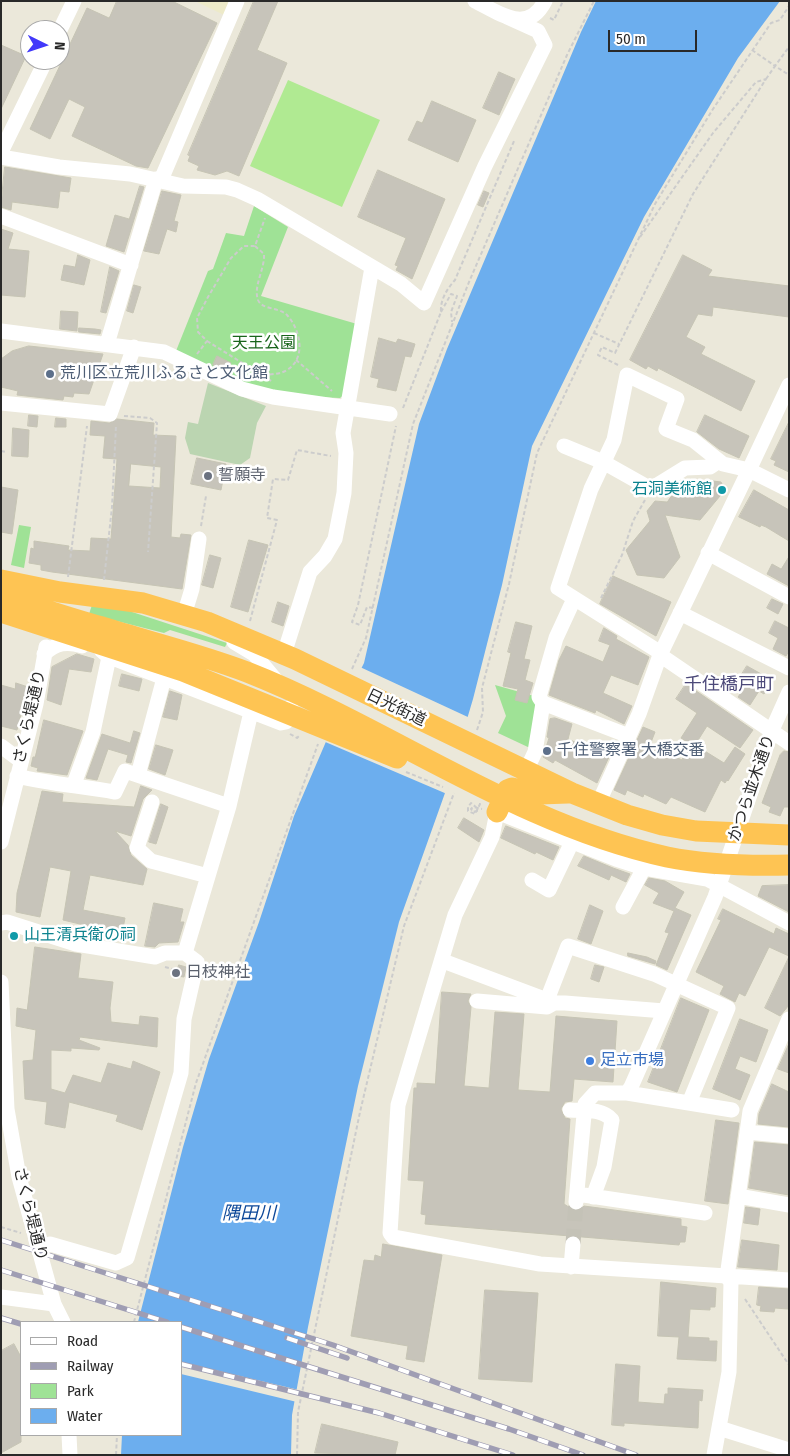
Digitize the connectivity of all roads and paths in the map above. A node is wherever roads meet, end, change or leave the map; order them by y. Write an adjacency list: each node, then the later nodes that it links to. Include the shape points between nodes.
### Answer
1 (74, 1): 8 (street)
2 (237, 1): 19 (street)
3 (475, 1): 7 (street)
4 (545, 1): 7 (street, via 539,12 528,19)
5 (594, 1): 11 (path)
6 (789, 6): 10 (path, via 780,20 771,23)
7 (507, 17): 25 (street, via 538,30 545,45 484,166 424,303)
8 (65, 20)
9 (789, 47): 12 (path)
10 (752, 50): 12 (path); 23 (path, via 684,154)
11 (567, 55)
12 (775, 66): 14 (path); 15 (path)
13 (41, 70): 17 (street)
14 (789, 75)
15 (766, 79): 23 (path, via 756,82 713,133); 32 (path, via 693,194)
16 (515, 138): 26 (path, via 455,280 447,288)
17 (1, 152)
18 (1, 157): 19 (street)
19 (158, 179): 20 (street, via 182,186 226,186); 24 (street)
20 (270, 206): 22 (path); 25 (street)
21 (1, 216): 24 (street)
22 (255, 246): 30 (path, via 244,246 231,258 197,318 198,332); 34 (path, via 264,254 265,265 257,293 258,302 286,314 294,326 299,338)
23 (635, 246): 29 (path)
24 (131, 265): 31 (street)
25 (374, 268): 41 (street)
26 (441, 312): 27 (path, via 452,294 457,296 451,312); 44 (path)
27 (452, 325)
28 (1, 331): 31 (street)
29 (594, 333): 32 (path); 82 (path, via 537,453 509,584 482,688 484,712)
30 (207, 341): 36 (path); 37 (path)
31 (108, 344): 33 (street)
32 (619, 344): 35 (path, via 615,353 602,347 598,355)
33 (134, 347): 36 (street, via 164,352); 43 (street)
34 (296, 360): 37 (path, via 290,369 280,374); 41 (path)
35 (610, 361)
36 (189, 364): 39 (street, via 242,389)
37 (261, 375): 39 (path, via 278,386)
38 (789, 385): 51 (street)
39 (273, 397): 41 (street)
40 (1, 403): 42 (street)
41 (347, 406): 44 (street); 74 (street, via 342,433 346,453 344,493 338,530 326,556 310,572)
42 (89, 411): 43 (street); 60 (path)
43 (113, 415): 56 (path, via 150,418 157,422); 59 (path, via 112,507)
44 (396, 417): 64 (path, via 352,622 360,625 367,606)
45 (564, 446): 49 (street)
46 (1, 451): 47 (path)
47 (7, 452)
48 (333, 457): 69 (path, via 297,450 288,480 273,479 267,518 277,520)
49 (603, 462): 50 (street, via 614,440 627,375 676,398 666,429 693,440); 52 (street); 63 (street, via 558,588)
50 (719, 462): 51 (street); 52 (street, via 710,468 685,468)
51 (749, 470): 53 (street); 57 (street)
52 (651, 489): 66 (path, via 633,521 622,555)
53 (789, 490)
54 (206, 496): 55 (path)
55 (199, 538): 68 (street, via 192,588)
56 (148, 552)
57 (708, 553): 62 (street); 67 (street)
58 (1, 580): 60 (highway, 日光街道)
59 (104, 583)
60 (64, 585): 68 (highway, 日光街道); 71 (street, さくら堤通り)
61 (1, 596): 90 (highway, 日光街道, via 247,672 330,709)
62 (789, 597)
63 (574, 599): 66 (street); 80 (street, via 556,638 538,693)
64 (373, 608)
65 (1, 612): 71 (highway, 日光街道)
66 (594, 612): 75 (street)
67 (680, 613): 75 (street); 77 (street)
68 (184, 615): 70 (highway, 日光街道)
69 (250, 621)
70 (206, 622): 74 (highway, 日光街道); 81 (street, via 260,660 288,694 292,711 285,723)
71 (52, 627): 72 (highway, 日光街道); 73 (street, さくら堤通り)
72 (87, 639): 76 (street); 81 (highway, 日光街道, via 183,671)
73 (44, 654): 76 (street, via 69,642); 87 (street, さくら堤通り, via 36,704)
74 (284, 654): 88 (highway, 日光街道)
75 (661, 654): 83 (street); 84 (street)
76 (109, 657): 78 (street); 91 (street, via 93,732)
77 (789, 668)
78 (164, 678): 81 (street); 89 (street)
79 (789, 692): 83 (street, かつら並木通り)
80 (543, 703): 84 (street); 88 (street, via 535,752)
81 (249, 704): 90 (highway, 日光街道); 95 (street)
82 (477, 730)
83 (772, 730): 85 (street); 98 (street, かつら並木通り)
84 (629, 736): 94 (street)
85 (789, 743)
86 (1, 746): 87 (street)
87 (19, 769): 91 (street, via 52,784); 100 (street, さくら堤通り)
88 (526, 771): 92 (highway, 日光街道)
89 (138, 775): 91 (street, via 125,771 115,792); 95 (street)
90 (463, 783): 102 (highway, 日光街道, via 644,851); 145 (path, via 404,926 360,1112 315,1326 298,1412)
91 (74, 784)
92 (572, 793): 94 (highway, 日光街道); 97 (highway, via 540,794 512,788)
93 (152, 802): 105 (street, via 137,848 151,860)
94 (598, 804): 98 (highway, 日光街道, via 662,825)
95 (229, 806): 105 (street)
96 (476, 808): 97 (path, via 471,809 473,812 477,808 471,803 468,811 475,814)
97 (488, 808): 101 (street); 112 (street, via 492,837 455,915)
98 (736, 834): 99 (highway, 日光街道); 102 (street, かつら並木通り)
99 (789, 836)
100 (1, 842)
101 (572, 842): 104 (street); 106 (street, via 549,890)
102 (726, 865): 103 (highway, 日光街道); 107 (street, かつら並木通り)
103 (789, 865)
104 (644, 868): 107 (street, via 707,879); 108 (street)
105 (208, 876): 111 (street)
106 (532, 880)
107 (718, 884): 110 (street); 114 (street, かつら並木通り)
108 (623, 907)
109 (1, 923): 111 (street, via 102,949 155,957 166,953)
110 (789, 923)
111 (185, 953): 130 (street, via 197,962 184,1019 182,1073 127,1258 116,1263 50,1244)
112 (443, 961): 116 (street); 132 (street, via 398,1105 390,1233 403,1239)
113 (1, 982): 130 (street, さくら堤通り, via 7,1109)
114 (676, 984): 116 (street, via 568,946); 117 (street, かつら並木通り); 120 (street, via 728,1008)
115 (477, 1001): 116 (street, via 547,1007)
116 (551, 1002): 117 (street)
117 (664, 1011): 119 (street, かつら並木通り)
118 (789, 1019): 123 (street, via 754,1100)
119 (627, 1093): 120 (street); 126 (street, via 595,1093 585,1104 577,1198)
120 (689, 1103): 122 (street)
121 (570, 1110): 126 (street, via 599,1112 612,1120 604,1167)
122 (732, 1110)
123 (747, 1132): 124 (street); 125 (street)
124 (789, 1136)
125 (738, 1196): 127 (street); 133 (street)
126 (594, 1197): 128 (street)
127 (789, 1204)
128 (705, 1213)
129 (1, 1227): 130 (path)
130 (37, 1244): 136 (street, さくら堤通り)
131 (573, 1244): 132 (street)
132 (571, 1267): 133 (street)
133 (729, 1279): 134 (street); 138 (path, via 754,1310); 139 (street, via 729,1372)
134 (789, 1280)
135 (1, 1297): 136 (street)
136 (54, 1304): 137 (street, さくら堤通り)
137 (62, 1321)
138 (789, 1365)
139 (719, 1428): 142 (street); 146 (street)
140 (69, 1436): 143 (street)
141 (117, 1436): 144 (path)
142 (789, 1450)
143 (70, 1455)
144 (116, 1455)
145 (297, 1455)
146 (714, 1455)

